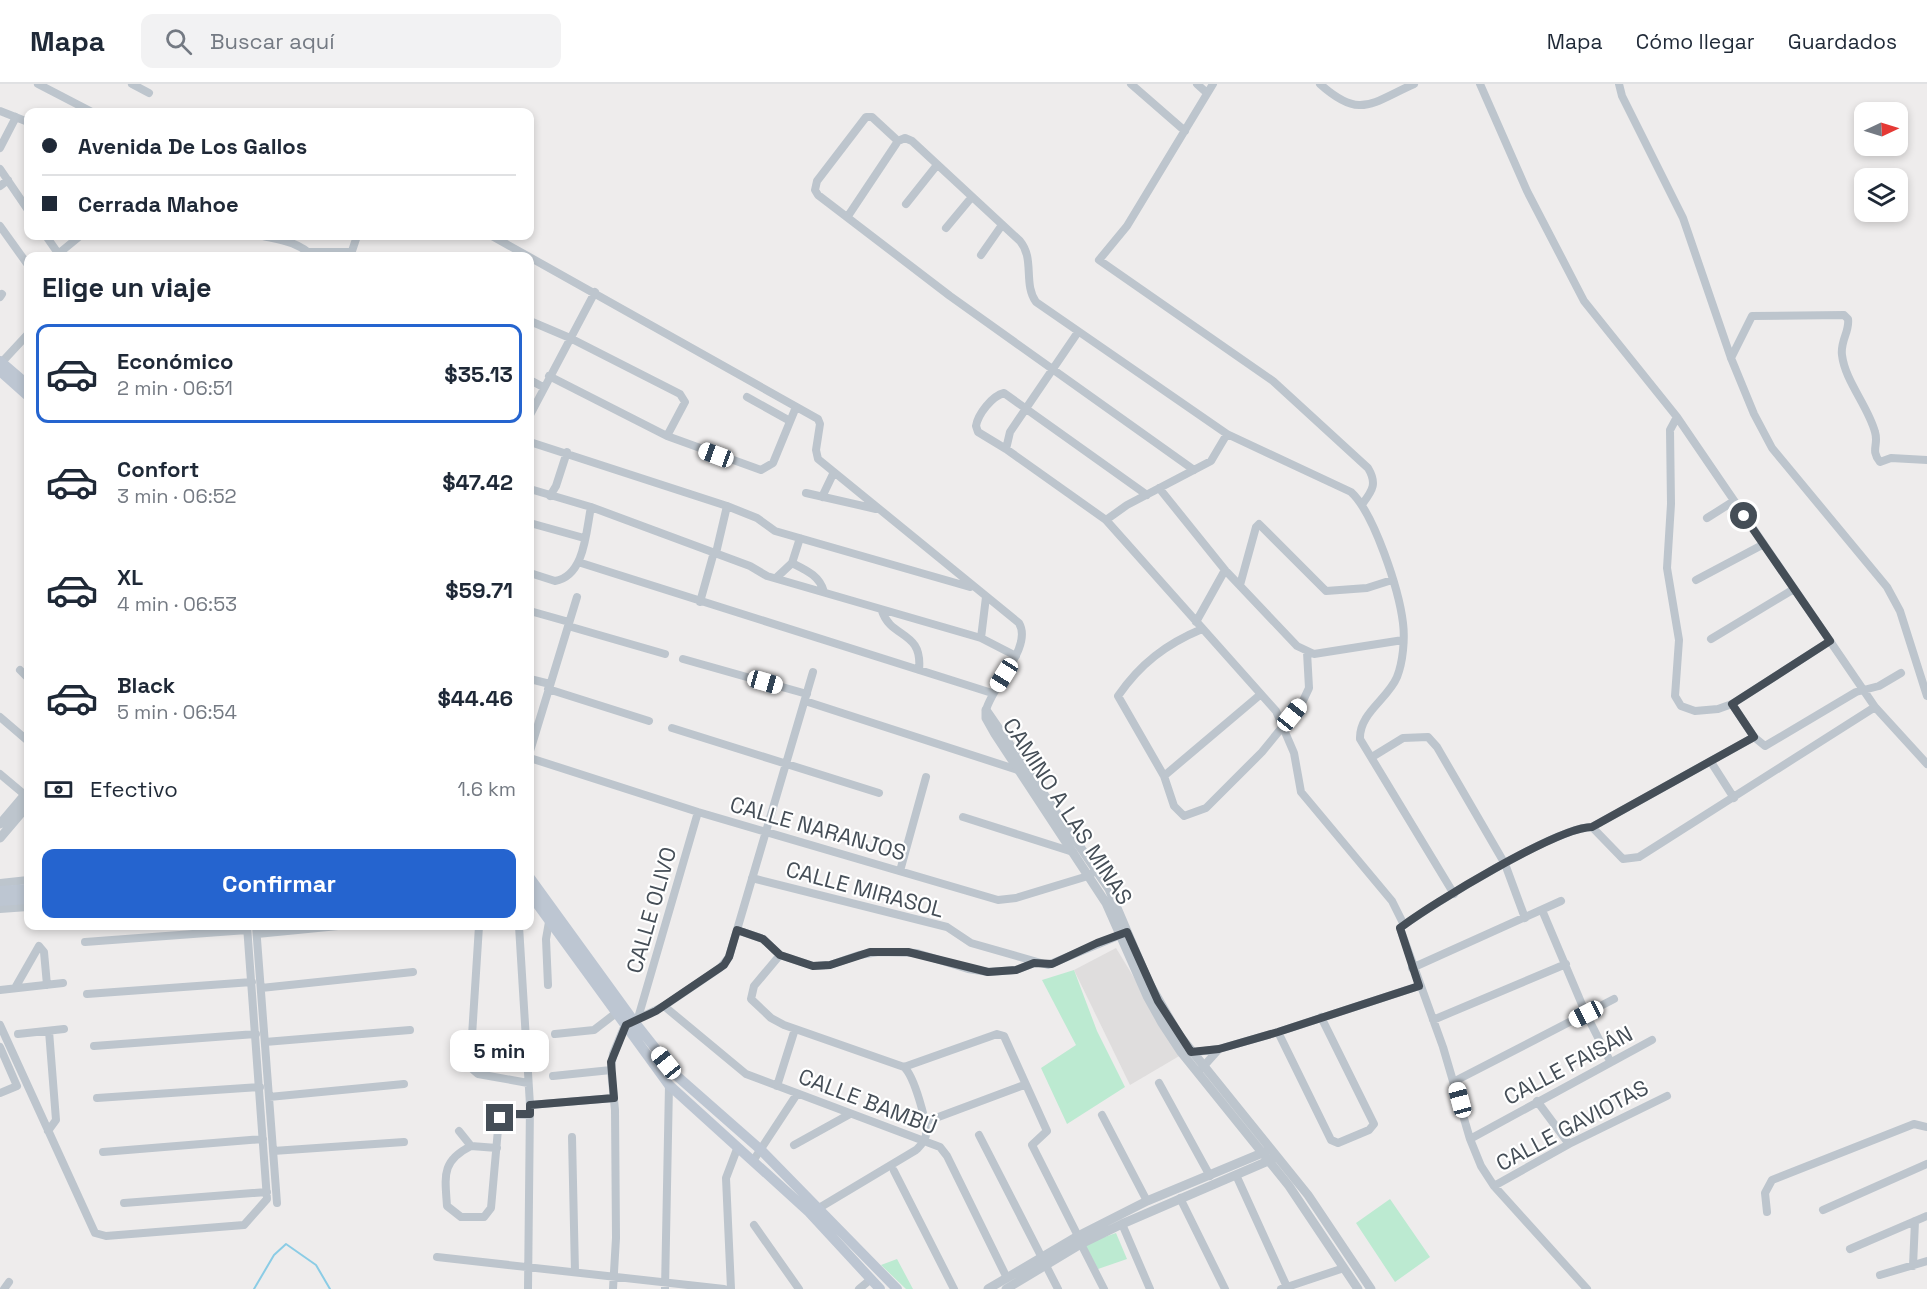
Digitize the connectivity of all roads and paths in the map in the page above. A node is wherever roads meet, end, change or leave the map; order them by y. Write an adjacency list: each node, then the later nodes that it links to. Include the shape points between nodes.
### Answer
1 (38, 84): 12 (street)
2 (132, 84): 10 (street)
3 (1131, 84): 16 (street)
4 (1197, 84): 11 (street)
5 (1213, 84): 11 (street)
6 (1320, 84): 7 (street, via 1339,102 1365,106)
7 (1414, 84)
8 (1480, 84): 56 (street, via 1527,190 1584,301)
9 (1619, 84): 44 (street, via 1683,218)
10 (149, 93)
11 (1208, 93): 16 (street)
12 (84, 108)
13 (0, 111): 14 (street)
14 (16, 117): 15 (street); 18 (street)
15 (24, 120)
16 (1185, 131): 73 (street, via 1127,226 1099,260 1273,381 1368,468 1375,481)
17 (898, 141): 19 (street, via 909,139); 26 (street); 26 (street, via 868,116 817,181 818,195)
18 (0, 148)
19 (937, 165): 23 (street); 25 (street)
20 (0, 169): 21 (street)
21 (8, 180): 22 (street); 24 (street)
22 (0, 186)
23 (971, 198): 27 (street); 29 (street)
24 (24, 204)
25 (906, 204)
26 (848, 216): 46 (street)
27 (1002, 225): 36 (street); 41 (street, via 1026,250 1034,300)
28 (0, 226): 37 (street)
29 (946, 228)
30 (76, 240): 33 (street)
31 (283, 240): 34 (street)
32 (499, 240): 35 (street)
33 (62, 252)
34 (307, 252)
35 (521, 252)
36 (981, 255)
37 (24, 259)
38 (534, 259): 39 (street)
39 (595, 292): 42 (street); 55 (street)
40 (534, 323): 42 (street)
41 (1078, 332): 46 (street); 58 (street)
42 (570, 338): 47 (street); 59 (street, via 683,398 685,402)
43 (24, 339): 45 (street)
44 (1731, 358): 63 (street, via 1752,316 1844,315 1849,325 1842,338 1842,357 1876,433 1875,455 1880,462 1891,458); 120 (street, via 1772,448 1887,587 1900,611)
45 (1, 365): 48 (main road); 51 (main road)
46 (1052, 370): 54 (street); 64 (street)
47 (549, 376): 50 (street); 59 (street)
48 (24, 382)
49 (534, 382): 50 (street)
50 (543, 387): 53 (street)
51 (24, 391)
52 (747, 397): 57 (street)
53 (534, 406)
54 (1027, 406): 61 (street, via 1010,432); 61 (street, via 1002,393 978,418 976,430); 69 (street)
55 (796, 407): 57 (street); 65 (street, via 820,424 816,455)
56 (1677, 417): 72 (street); 122 (street, via 1670,430 1667,568 1679,640 1675,696 1681,706 1695,711)
57 (790, 421): 59 (street, via 773,463 761,470)
58 (1227, 434): 64 (street, via 1210,461); 73 (street, via 1341,487)
59 (667, 436)
60 (534, 443): 62 (street)
61 (1006, 449): 78 (street)
62 (567, 452): 70 (street); 74 (street)
63 (1927, 460)
64 (1194, 470): 66 (street)
65 (834, 472): 71 (street); 76 (street)
66 (1159, 488): 69 (street); 86 (street)
67 (534, 490): 70 (street)
68 (806, 493): 71 (street)
69 (1147, 495): 78 (street)
70 (550, 496): 75 (street)
71 (822, 497): 76 (street)
72 (1734, 501): 77 (street); 82 (street)
73 (1363, 503): 89 (street)
74 (727, 506): 81 (street, via 757,518 775,531); 83 (street)
75 (591, 507): 80 (street); 83 (street)
76 (876, 509): 92 (street)
77 (1707, 518)
78 (1106, 520): 101 (street)
79 (534, 524): 80 (street)
80 (584, 538): 84 (street)
81 (800, 538): 85 (street); 92 (street)
82 (1764, 544): 90 (street); 93 (street)
83 (715, 553): 88 (street); 97 (street)
84 (578, 562): 87 (street, via 561,580); 97 (street)
85 (792, 563): 88 (street); 94 (street, via 813,574)
86 (1225, 570): 91 (street); 101 (street)
87 (534, 574)
88 (776, 578): 94 (street)
89 (1392, 580): 91 (street, via 1367,588 1326,591 1259,524); 104 (street, via 1403,623)
90 (1696, 580)
91 (1240, 585): 106 (street)
92 (974, 588): 96 (street)
93 (1794, 589): 103 (street); 105 (street)
94 (824, 592): 98 (street)
95 (577, 597): 100 (street)
96 (986, 597): 102 (street); 108 (street, via 1024,631)
97 (700, 602): 111 (street)
98 (882, 611): 102 (street); 111 (street, via 888,622 913,640 920,653)
99 (534, 612): 100 (street)
100 (568, 624): 107 (street); 116 (street)
101 (1199, 625): 119 (street); 141 (street, via 1162,648 1118,696)
102 (981, 638): 108 (street)
103 (1711, 639)
104 (1403, 640): 106 (street); 133 (street, via 1397,678 1361,728 1362,744)
105 (1830, 641): 117 (street); 122 (street)
106 (1307, 652): 127 (street, via 1308,692)
107 (665, 654)
108 (1016, 656): 118 (street)
109 (683, 659): 121 (street)
110 (20, 670): 114 (street)
111 (919, 670): 118 (street)
112 (813, 672): 121 (street)
113 (1901, 673): 117 (street, via 1879,686)
114 (24, 674)
115 (534, 680): 116 (street)
116 (549, 687): 126 (street); 130 (street)
117 (1862, 689): 123 (street); 131 (street, via 1771,744 1760,744)
118 (992, 693): 124 (street)
119 (1261, 694): 127 (street, via 1276,711); 141 (street)
120 (1927, 696)
121 (806, 698): 136 (street); 138 (street)
122 (1732, 704): 131 (street)
123 (1875, 707): 137 (street); 146 (street)
124 (986, 710): 129 (street, CAMINO A LAS MINAS, via 986,718)
125 (0, 717): 132 (street)
126 (649, 721)
127 (1282, 727): 141 (street, via 1262,752 1196,814 1184,816 1176,810); 174 (street, via 1294,753 1297,783 1304,797 1392,901)
128 (672, 728): 136 (street)
129 (999, 733): 138 (street, CAMINO A LAS MINAS); 140 (street, CAMINO A LAS MINAS)
130 (534, 735)
131 (1754, 737): 135 (street)
132 (24, 738)
133 (1372, 757): 155 (street, via 1403,738 1428,737); 164 (street)
134 (534, 759): 148 (street, CALLE NARANJOS)
135 (1711, 762): 146 (street); 151 (street)
136 (785, 763): 144 (street); 152 (street)
137 (1927, 764)
138 (1020, 770): 140 (street); 154 (street, CAMINO A LAS MINAS)
139 (0, 774): 143 (street)
140 (1033, 776): 157 (street, CAMINO A LAS MINAS)
141 (1164, 776)
142 (926, 777): 156 (street)
143 (24, 791)
144 (879, 793)
145 (24, 796): 150 (street)
146 (1734, 798): 151 (street, via 1635,858 1623,858)
147 (24, 810): 153 (street)
148 (698, 812): 152 (street, CALLE NARANJOS); 203 (street, CALLE OLIVO)
149 (963, 817): 154 (street)
150 (0, 824)
151 (1592, 827): 155 (street, via 1566,832)
152 (765, 832): 156 (street, CALLE NARANJOS); 158 (street)
153 (0, 838)
154 (1073, 852): 157 (street, CAMINO A LAS MINAS)
155 (1505, 864): 164 (street); 172 (street)
156 (900, 871): 157 (street, CALLE NARANJOS, via 1003,900)
157 (1092, 873): 181 (street, CAMINO A LAS MINAS, via 1115,902)
158 (752, 878): 180 (street); 184 (street, CALLE MIRASOL, via 947,927 971,943)
159 (24, 880): 160 (street)
160 (0, 883)
161 (534, 884): 203 (main road)
162 (24, 889): 163 (main road)
163 (0, 891)
164 (1454, 894): 174 (street)
165 (24, 899): 167 (main road)
166 (534, 900): 173 (main road)
167 (0, 901)
168 (1561, 901): 171 (street)
169 (24, 907): 170 (street)
170 (0, 909)
171 (1542, 910): 172 (street); 185 (street)
172 (1525, 918): 186 (street)
173 (549, 922): 191 (street); 199 (main road)
174 (1404, 925): 186 (street, via 1399,931)
175 (224, 930): 182 (street)
176 (247, 930): 188 (street)
177 (256, 930): 194 (street)
178 (479, 930): 225 (street, via 472,1070)
179 (519, 930): 225 (street)
180 (737, 930): 183 (street, via 763,939); 198 (street, via 724,965)
181 (1124, 934): 184 (street, via 1052,964); 218 (street, CAMINO A LAS MINAS)
182 (85, 942)
183 (780, 955): 184 (street, via 821,966 870,952 908,952 988,972 1016,970); 206 (street, via 754,986 751,999 771,1018)
184 (1034, 963)
185 (1566, 964): 200 (street); 202 (street)
186 (1412, 968): 192 (street)
187 (413, 972): 194 (street)
188 (252, 982): 196 (street); 211 (street)
189 (63, 983): 190 (street)
190 (47, 985): 193 (street); 193 (street, via 44,952 39,946)
191 (548, 985)
192 (1419, 986): 201 (street); 202 (street)
193 (15, 988): 195 (street)
194 (261, 988): 214 (street)
195 (0, 990)
196 (87, 994)
197 (1614, 999): 200 (street)
198 (664, 1006): 203 (street); 230 (street, CALLE BAMBÚ, via 746,1074)
199 (616, 1013): 203 (main road); 212 (street, via 594,1030)
200 (1586, 1014): 219 (street); 224 (street)
201 (1321, 1017): 209 (street); 209 (street, via 1374,1124 1338,1143 1331,1140)
202 (1433, 1020): 224 (street)
203 (632, 1021): 222 (street, CALLE OLIVO, via 613,1054); 228 (main road); 258 (main road, via 678,1077)
204 (0, 1025): 245 (street)
205 (64, 1029): 207 (street)
206 (795, 1029): 220 (street); 230 (street)
207 (49, 1030): 210 (street); 245 (street, via 56,1120)
208 (410, 1030): 214 (street)
209 (1278, 1032): 217 (street)
210 (18, 1034)
211 (256, 1034): 215 (street); 231 (street)
212 (555, 1034)
213 (1652, 1040): 219 (street, CALLE FAISÁN)
214 (265, 1042): 235 (street)
215 (94, 1046)
216 (0, 1047): 232 (street, via 17,1086)
217 (1219, 1049): 218 (street); 221 (street)
218 (1188, 1054): 221 (street, CAMINO A LAS MINAS)
219 (1610, 1061): 238 (street, CALLE FAISÁN)
220 (904, 1067): 229 (street, via 999,1034 1004,1036); 243 (street)
221 (1202, 1069): 261 (street, CAMINO A LAS MINAS)
222 (610, 1070): 223 (street); 237 (street)
223 (553, 1076)
224 (1455, 1081): 250 (street)
225 (528, 1083): 239 (street)
226 (1159, 1083): 266 (street)
227 (404, 1084): 235 (street)
228 (669, 1085): 257 (main road); 292 (street)
229 (1024, 1085): 243 (street); 280 (street, via 1047,1132 1032,1145)
230 (777, 1086): 233 (street, CALLE BAMBÚ)
231 (260, 1087): 236 (street); 249 (street)
232 (0, 1093)
233 (797, 1094): 241 (street, CALLE BAMBÚ); 258 (street)
234 (1666, 1096): 253 (street, CALLE GAVIOTAS)
235 (269, 1097): 259 (street)
236 (97, 1098)
237 (614, 1098): 239 (street); 290 (street)
238 (1537, 1101): 250 (street, CALLE FAISÁN); 253 (street)
239 (530, 1105): 240 (street)
240 (530, 1114): 256 (street, via 501,1115); 285 (street)
241 (850, 1114): 251 (street, CALLE BAMBÚ); 255 (street)
242 (1102, 1115): 270 (street)
243 (925, 1122): 251 (street)
244 (1927, 1127): 275 (street, via 1914,1124 1772,1180 1765,1193)
245 (48, 1131): 268 (street, via 90,1226 100,1235 241,1226 264,1206)
246 (459, 1131): 254 (street)
247 (979, 1135): 283 (street)
248 (572, 1137): 288 (street)
249 (263, 1139): 260 (street); 268 (street)
250 (1470, 1139): 267 (street)
251 (924, 1141): 273 (street, via 916,1150); 293 (street, CALLE BAMBÚ, via 940,1147 947,1156)
252 (404, 1142): 259 (street)
253 (1569, 1144): 267 (street, CALLE GAVIOTAS)
254 (471, 1146): 256 (street); 256 (street, via 447,1165 447,1206 461,1217 487,1215 491,1208)
255 (794, 1146)
256 (496, 1148)
257 (737, 1149): 262 (main road); 298 (street, via 726,1178)
258 (761, 1150): 262 (street); 273 (main road)
259 (273, 1151): 272 (street)
260 (103, 1152)
261 (1271, 1155): 265 (street); 266 (street); 287 (street); 310 (street, via 1312,1201)
262 (753, 1161): 291 (main road)
263 (1927, 1164): 274 (street)
264 (894, 1171): 303 (street)
265 (1236, 1175): 269 (street); 294 (street)
266 (1210, 1176): 270 (street)
267 (1494, 1186): 311 (street)
268 (267, 1192): 271 (street)
269 (1180, 1198): 278 (street); 308 (street)
270 (1148, 1201): 280 (street)
271 (124, 1203)
272 (277, 1203)
273 (819, 1208): 302 (main road)
274 (1823, 1210)
275 (1767, 1212)
276 (1927, 1216): 277 (street)
277 (1915, 1221): 281 (street); 286 (street)
278 (1122, 1224): 280 (street); 307 (street)
279 (754, 1225): 299 (street)
280 (1080, 1240): 283 (street); 306 (street)
281 (1850, 1249)
282 (436, 1257): 285 (street)
283 (1043, 1261): 293 (street); 305 (street)
284 (1927, 1261): 286 (street)
285 (530, 1266): 288 (street); 295 (street)
286 (1913, 1266): 289 (street)
287 (1344, 1268): 294 (street); 309 (street)
288 (575, 1272): 290 (street)
289 (1880, 1275)
290 (615, 1276): 292 (street); 296 (street)
291 (871, 1279): 300 (street); 301 (main road)
292 (666, 1286): 297 (street)
293 (1007, 1286): 304 (street)
294 (1284, 1288)
295 (528, 1289)
296 (613, 1289)
297 (724, 1289)
298 (731, 1289)
299 (799, 1289)
300 (859, 1289)
301 (880, 1289)
302 (897, 1289)
303 (954, 1289)
304 (988, 1289)
305 (1058, 1289)
306 (1104, 1289)
307 (1150, 1289)
308 (1225, 1289)
309 (1358, 1289)
310 (1371, 1289)
311 (1587, 1289)

